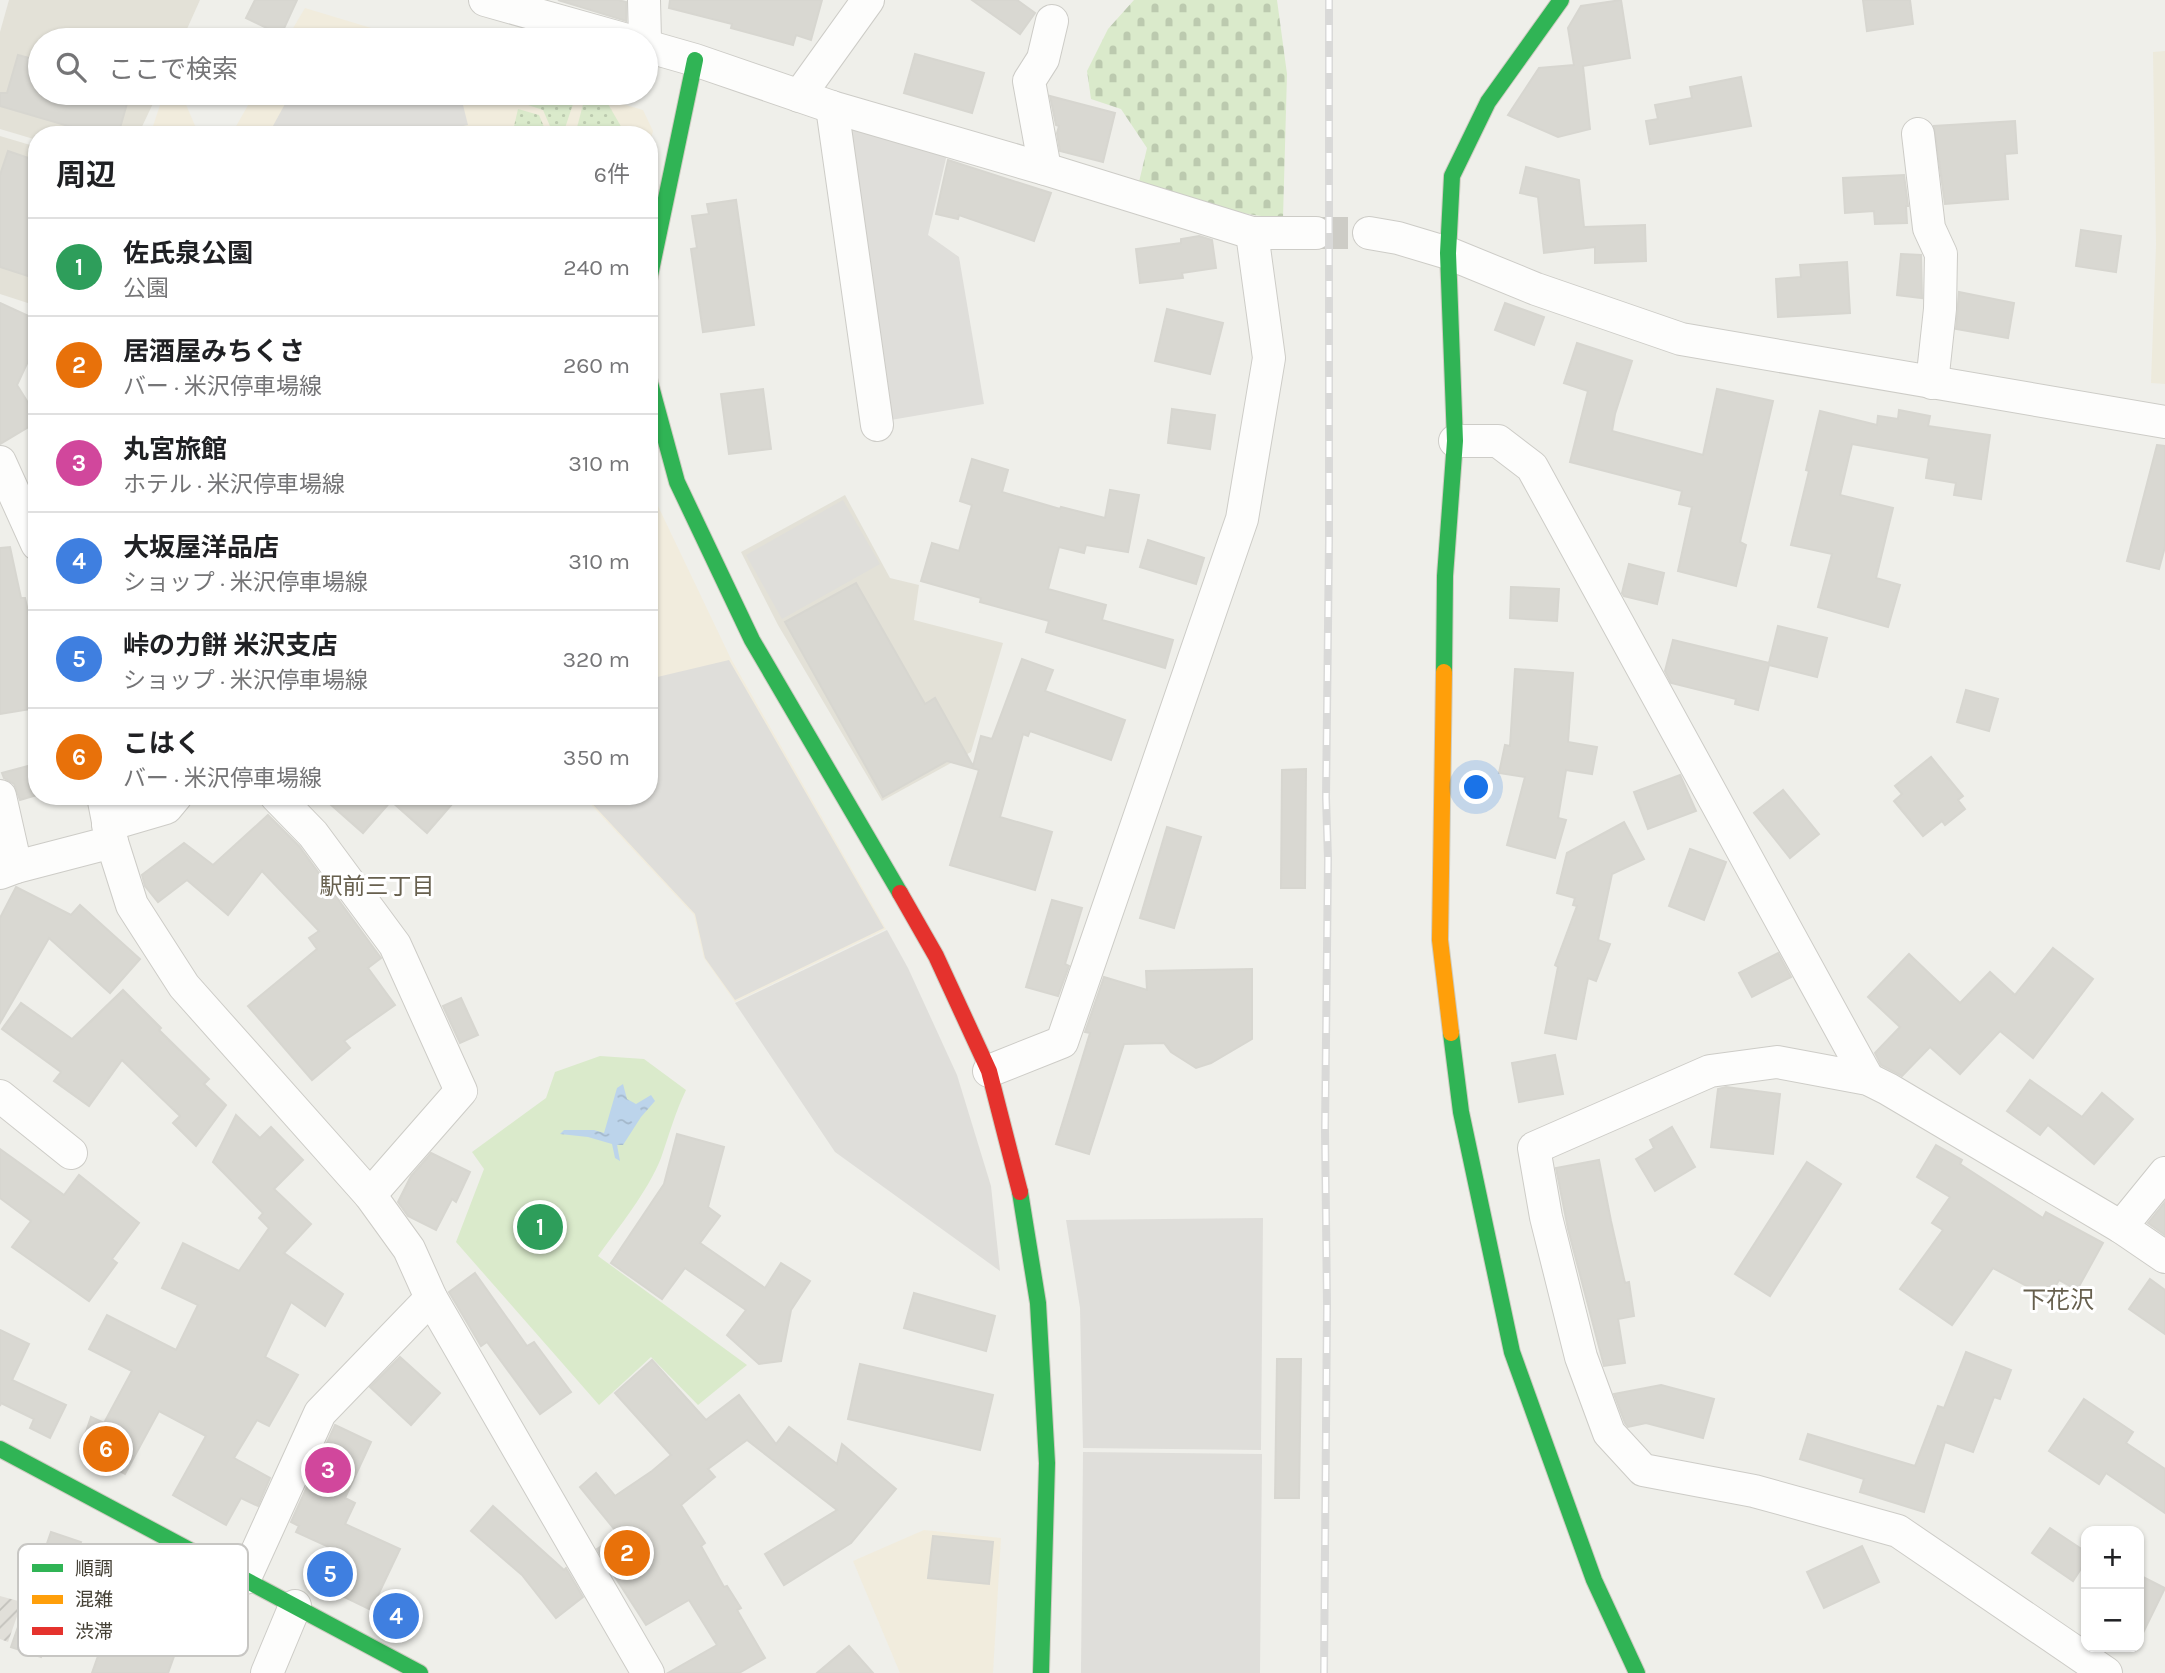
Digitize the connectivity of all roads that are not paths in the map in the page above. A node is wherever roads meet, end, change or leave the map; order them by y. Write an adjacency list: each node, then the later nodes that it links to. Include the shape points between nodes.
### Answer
1 (485, 0): 6 (street)
2 (644, 0): 7 (street)
3 (868, 0): 10 (street)
4 (1561, 0): 18 (street, via 1488,102 1452,176)
5 (1052, 21): 13 (street, via 1043,59 1029,81)
6 (584, 28)
7 (645, 28)
8 (658, 49): 9 (street)
9 (695, 60): 10 (street); 17 (street)
10 (799, 96): 11 (street)
11 (832, 107): 13 (street); 22 (street)
12 (1918, 134): 19 (street, via 1929,228 1941,254)
13 (1045, 169): 14 (street)
14 (1252, 233): 15 (street); 31 (street, via 1269,358 1242,519 1062,1042)
15 (1316, 233)
16 (1369, 233): 18 (street)
17 (658, 238)
18 (1448, 253): 19 (street, via 1681,339); 23 (street)
19 (1932, 383): 21 (street)
20 (658, 412): 31 (street, via 677,482 752,640 936,956)
21 (2165, 422)
22 (877, 425)
23 (1455, 441): 32 (street, via 1499,441 1532,467); 49 (street, via 1445,576 1440,940 1461,1112 1512,1352 1594,1580)
24 (0, 462): 25 (street)
25 (28, 524)
26 (0, 796): 30 (street)
27 (168, 805): 29 (street)
28 (285, 805): 36 (street, via 313,834 395,945 461,1091)
29 (108, 821): 30 (street); 36 (street, via 132,905 184,986)
30 (8, 870)
31 (989, 1071): 48 (street, via 1018,1181 1038,1303 1047,1463)
32 (1868, 1079): 37 (street); 50 (street, via 1777,1062 1710,1072 1534,1148 1581,1357 1609,1433 1643,1469 1754,1491 1898,1531)
33 (0, 1096): 34 (street)
34 (71, 1153)
35 (2165, 1173): 37 (street)
36 (370, 1195): 39 (street, via 409,1249)
37 (2121, 1227): 38 (street)
38 (2165, 1257)
39 (431, 1297): 42 (street, via 320,1413); 47 (street)
40 (0, 1449): 41 (street)
41 (180, 1544)
42 (248, 1571)
43 (248, 1580): 44 (street)
44 (295, 1606): 45 (street); 46 (street)
45 (267, 1673)
46 (420, 1673)
47 (648, 1673)
48 (1041, 1673)
49 (1637, 1673)
50 (2106, 1673)

